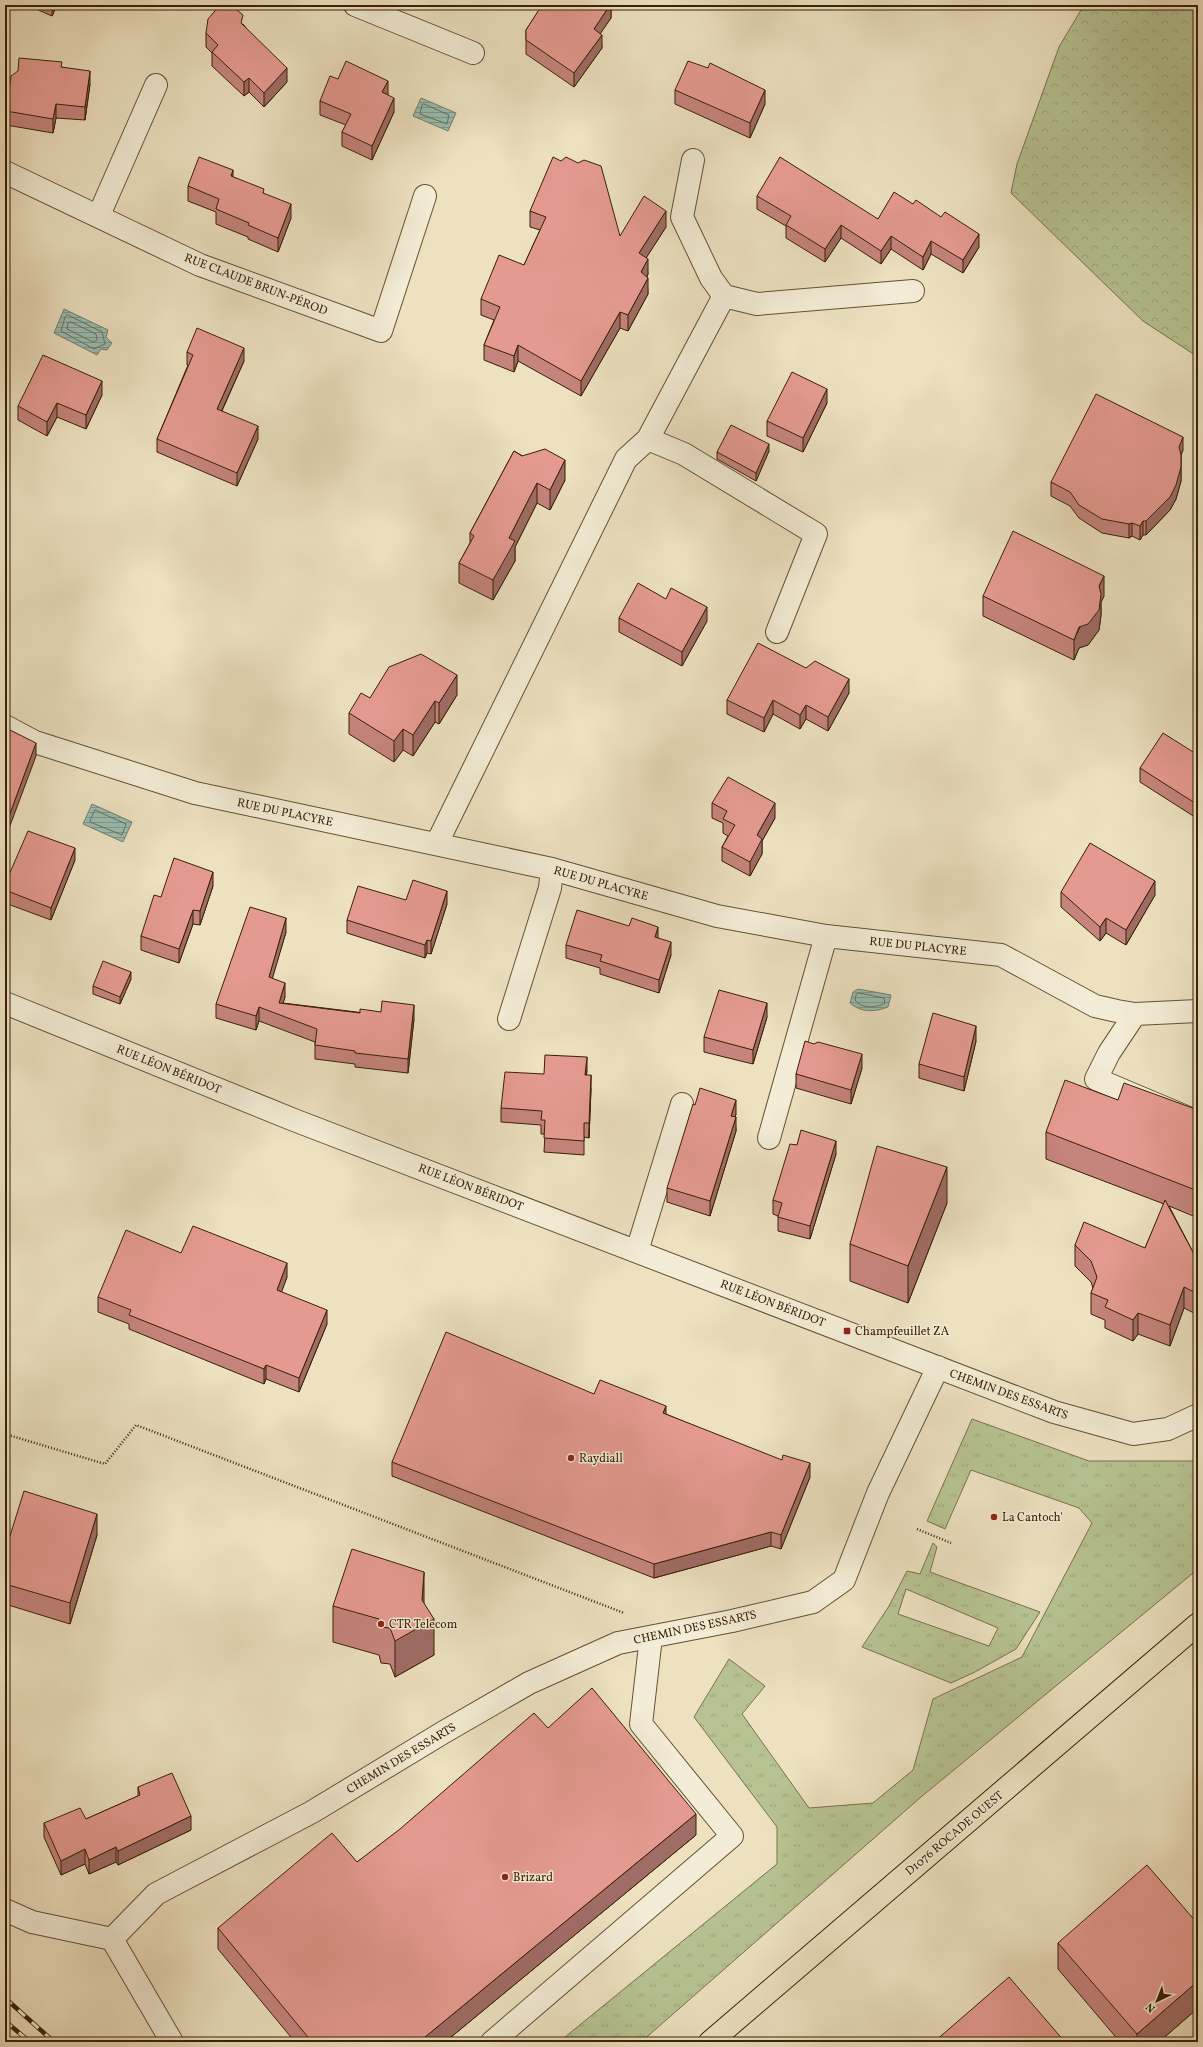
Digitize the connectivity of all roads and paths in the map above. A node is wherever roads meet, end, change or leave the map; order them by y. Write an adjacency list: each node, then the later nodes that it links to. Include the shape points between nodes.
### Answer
1 (355, 5): 2 (street)
2 (473, 53)
3 (156, 85): 7 (street)
4 (693, 160): 9 (street, via 682,217 711,278)
5 (5, 172): 7 (street, RUE CLAUDE BRUN-PÉROD)
6 (425, 196): 7 (street, RUE CLAUDE BRUN-PÉROD, via 380,331 200,265)
7 (99, 215)
8 (913, 291): 9 (street, via 757,304)
9 (724, 296): 10 (street)
10 (648, 439): 11 (street, via 684,454 816,534); 13 (street, via 626,459)
11 (778, 632)
12 (5, 726): 13 (street, RUE DU PLACYRE, via 36,742 195,793)
13 (437, 843): 14 (street, RUE DU PLACYRE)
14 (552, 869): 15 (street, RUE DU PLACYRE, via 717,916); 19 (street, via 550,888)
15 (826, 936): 18 (street, RUE DU PLACYRE, via 1001,955 1095,1006); 22 (street)
16 (5, 1003): 23 (street, RUE LÉON BÉRIDOT, via 294,1120)
17 (1198, 1011): 18 (street, RUE DU PLACYRE)
18 (1135, 1014): 21 (street, via 1109,1052 1096,1079)
19 (509, 1019)
20 (682, 1104): 23 (street)
21 (1198, 1122)
22 (769, 1138)
23 (637, 1251): 24 (street, RUE LÉON BÉRIDOT)
24 (938, 1367): 25 (street, CHEMIN DES ESSARTS, via 1054,1412 1133,1434 1168,1429); 31 (street, CHEMIN DES ESSARTS, via 878,1493 844,1580 813,1602)
25 (1198, 1415)
26 (5, 1434): 29 (path, via 104,1464 136,1425)
27 (917, 1530): 28 (path)
28 (951, 1543)
29 (630, 1615)
30 (1198, 1624): 36 (main road, D1076 ROCADE OUEST)
31 (651, 1637): 33 (street, CHEMIN DES ESSARTS, via 618,1643 529,1683 312,1812 156,1894); 35 (street, via 641,1724 732,1836)
32 (5, 1910): 33 (street, via 32,1922)
33 (112, 1939): 34 (street)
34 (172, 2042)
35 (492, 2042)
36 (710, 2042)

